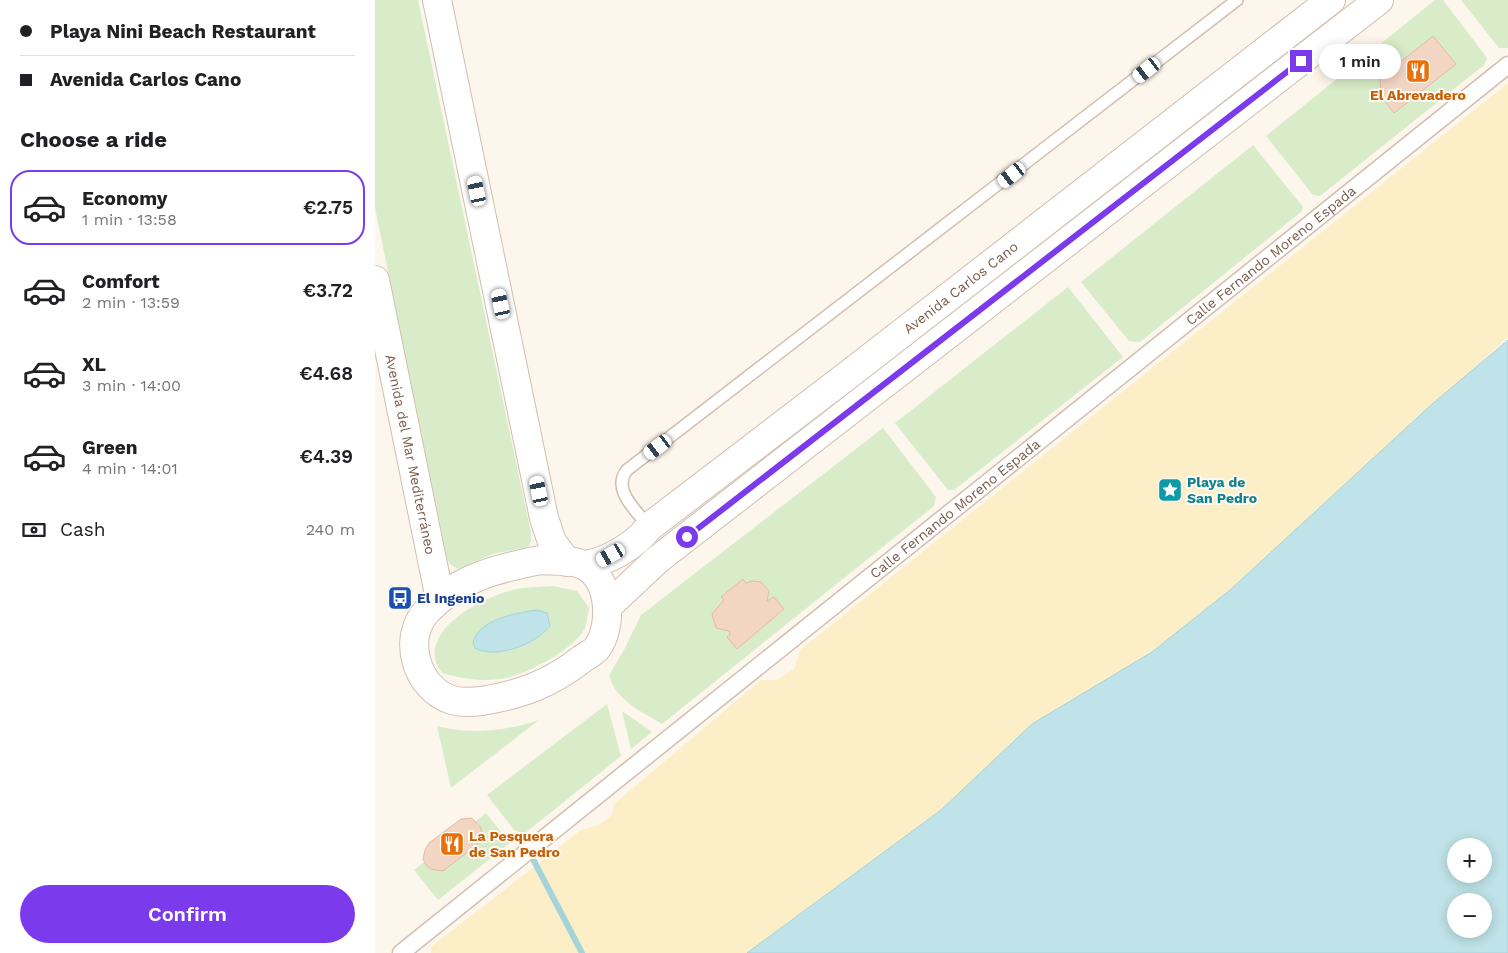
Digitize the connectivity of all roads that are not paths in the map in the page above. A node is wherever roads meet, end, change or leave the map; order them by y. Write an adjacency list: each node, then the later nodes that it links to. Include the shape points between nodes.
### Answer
1 (437, 0): 8 (street, via 544,518 552,542)
2 (1237, 0): 7 (lane, via 627,470 621,480 622,491)
3 (1331, 0): 7 (street, Avenida Carlos Cano)
4 (1379, 0): 10 (street, via 657,560)
5 (1508, 65): 11 (street, Calle Fernando Moreno Espada)
6 (375, 280): 9 (street, Avenida del Mar Mediterráneo)
7 (649, 527): 8 (street, Avenida Carlos Cano, via 641,538 597,564)
8 (576, 564): 9 (street, via 541,560 512,565 477,576); 10 (street, via 597,576 605,590)
9 (440, 599): 10 (street, via 418,626 414,644 416,662 423,678 436,691 452,700 469,702 507,697 559,677 597,648)
10 (608, 606)
11 (401, 953)

